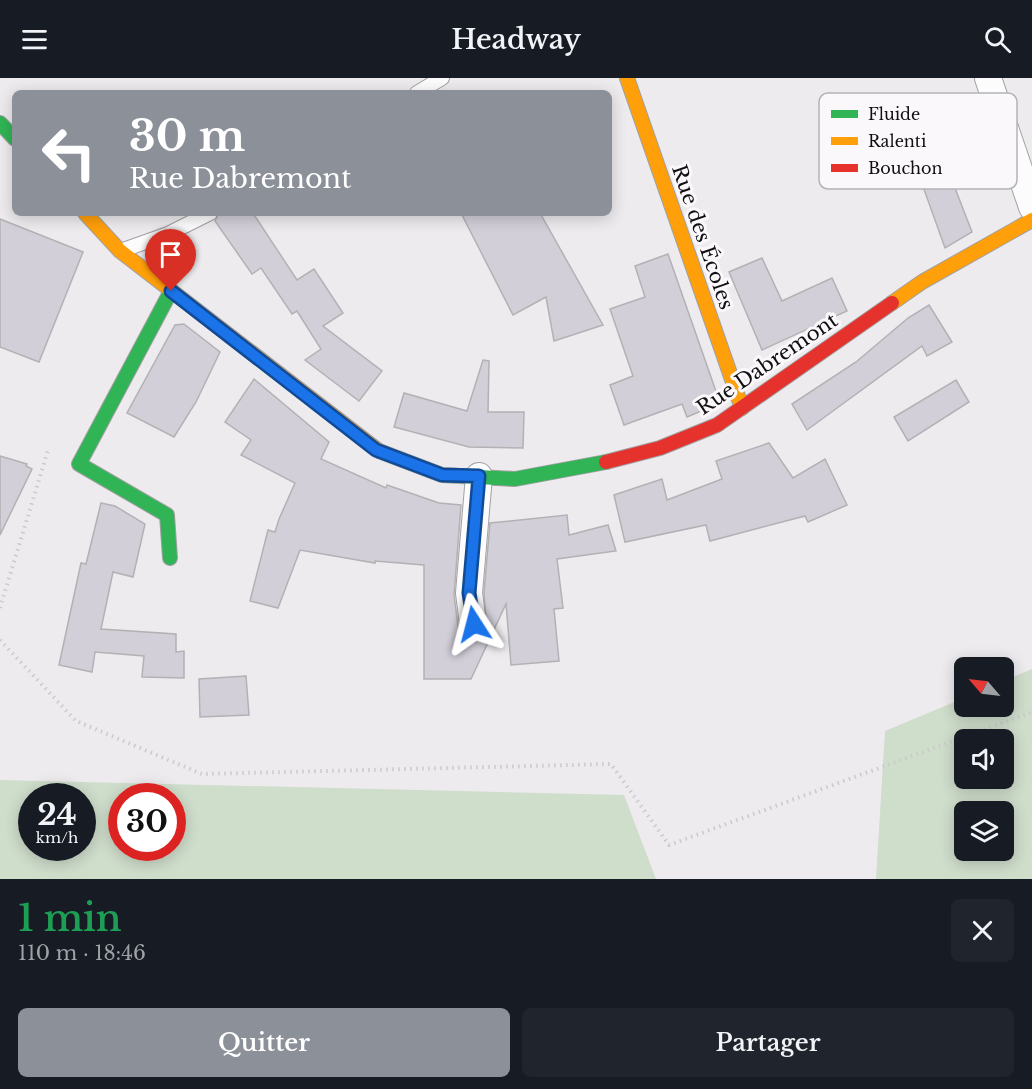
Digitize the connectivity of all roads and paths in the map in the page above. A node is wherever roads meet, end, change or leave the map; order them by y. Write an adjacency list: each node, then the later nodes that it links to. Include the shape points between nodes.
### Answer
1 (442, 78): 4 (lane)
2 (627, 78): 15 (street, Rue des Écoles)
3 (988, 78): 5 (street)
4 (422, 90)
5 (993, 93)
6 (0, 123): 7 (street)
7 (12, 136)
8 (1017, 163): 9 (street)
9 (1032, 207)
10 (88, 216): 13 (street, Rue Dabremont)
11 (204, 216): 13 (lane)
12 (1032, 220): 15 (street, Rue Dabremont, via 922,282)
13 (120, 251): 14 (street, Rue Dabremont)
14 (171, 291): 16 (street); 17 (street, Rue Dabremont, via 376,450 442,475)
15 (742, 408): 17 (street, Rue Dabremont, via 717,425 660,448 596,465 516,479)
16 (78, 464): 18 (street, via 167,515); 19 (path, via 48,450)
17 (479, 476): 20 (street, via 469,593)
18 (170, 558)
19 (0, 608)
20 (474, 624)
21 (0, 640): 22 (path, via 76,721 202,774 611,764 669,845)
22 (1032, 712)

